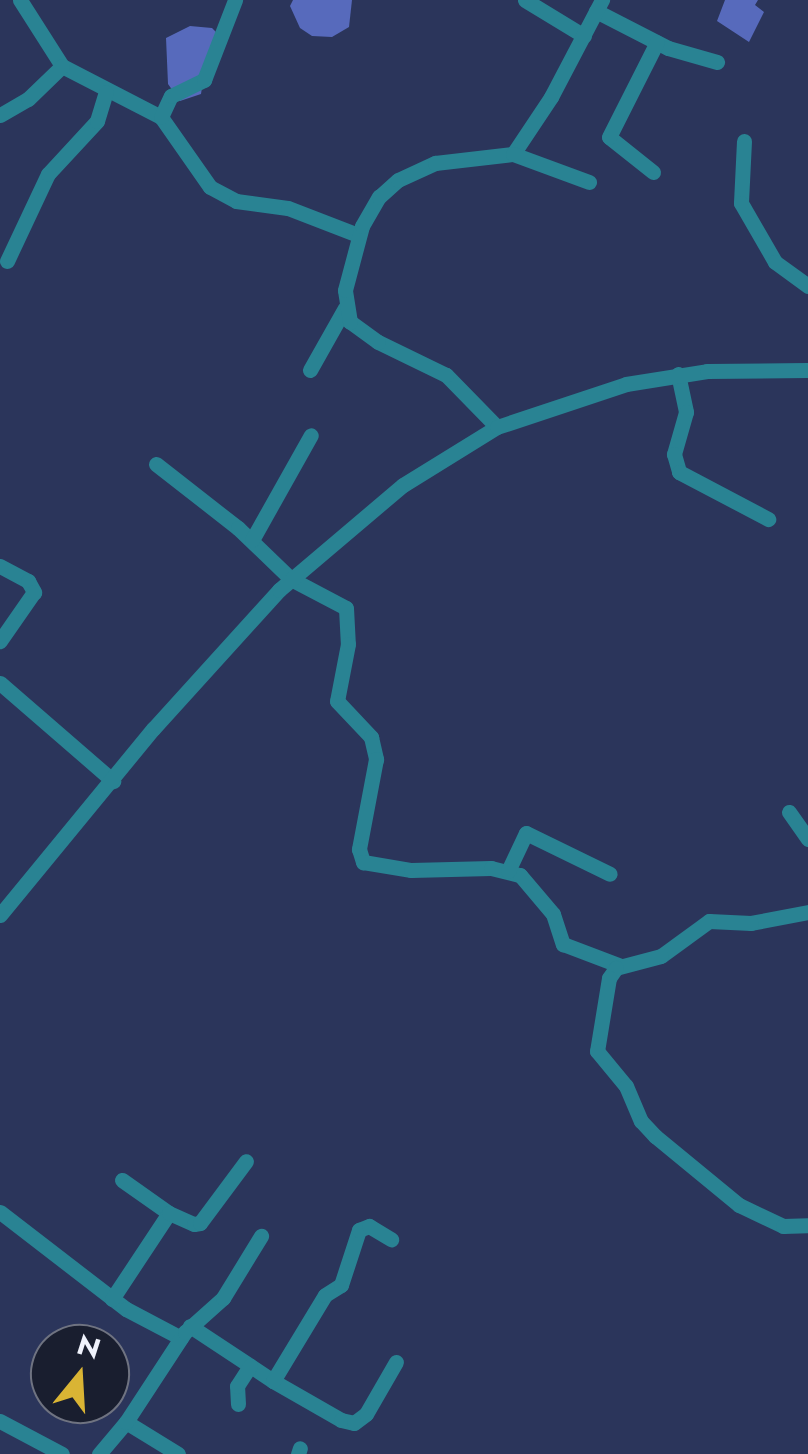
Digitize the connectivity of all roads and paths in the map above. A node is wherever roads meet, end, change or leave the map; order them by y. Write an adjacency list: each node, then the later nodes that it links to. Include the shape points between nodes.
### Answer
1 (20, 0): 8 (street)
2 (236, 0): 11 (street, via 204,80 171,96)
3 (525, 0): 5 (street)
4 (599, 5): 5 (street); 6 (street)
5 (584, 36): 13 (street)
6 (657, 42): 7 (street); 14 (street, via 609,136)
7 (717, 62)
8 (62, 66): 9 (street); 10 (street)
9 (106, 92): 11 (street); 17 (street, via 98,121 48,174)
10 (0, 115)
11 (161, 118): 16 (street, via 195,170 224,196 288,208)
12 (744, 141): 18 (street, via 741,203 774,262)
13 (513, 154): 15 (street); 16 (street, via 435,163 398,180 379,197)
14 (653, 172)
15 (590, 182)
16 (358, 235): 19 (street)
17 (7, 261)
18 (808, 286)
19 (345, 308): 20 (street); 23 (street, via 358,331 446,374)
20 (310, 370)
21 (808, 370): 22 (street)
22 (678, 374): 23 (street, via 626,384); 26 (street, via 686,412 674,464 687,478)
23 (497, 427): 29 (street, via 402,485)
24 (311, 435): 27 (street)
25 (156, 464): 27 (street)
26 (768, 519)
27 (252, 540): 29 (street)
28 (0, 566): 30 (street, via 28,581 34,592)
29 (291, 579): 32 (street); 35 (street, via 338,600 349,617 337,701 371,737 376,759 359,849 363,862 410,870)
30 (0, 641)
31 (0, 683): 32 (street)
32 (112, 781): 38 (street)
33 (789, 812): 34 (street)
34 (808, 839)
35 (508, 871): 36 (street, via 526,833); 39 (street, via 525,880 553,914 563,944)
36 (610, 874)
37 (808, 912): 39 (street, via 751,924 708,921 661,956)
38 (0, 915)
39 (621, 966): 44 (street, via 609,978 596,1050 626,1086 646,1128 739,1205 783,1226)
40 (246, 1161): 43 (street, via 200,1222)
41 (122, 1180): 43 (street)
42 (0, 1212): 47 (street)
43 (169, 1213): 47 (street)
44 (808, 1225)
45 (261, 1236): 48 (street, via 223,1298)
46 (391, 1239): 51 (street, via 369,1226 359,1230 341,1284 325,1296)
47 (112, 1299): 48 (street)
48 (186, 1332): 50 (street); 53 (street)
49 (396, 1362): 51 (street, via 354,1423)
50 (250, 1366): 51 (street); 52 (street, via 238,1386)
51 (273, 1381)
52 (238, 1404)
53 (130, 1416)
54 (0, 1421): 57 (street)
55 (124, 1424): 58 (street)
56 (129, 1424): 59 (street)
57 (62, 1454)
58 (99, 1454)
59 (178, 1454)

